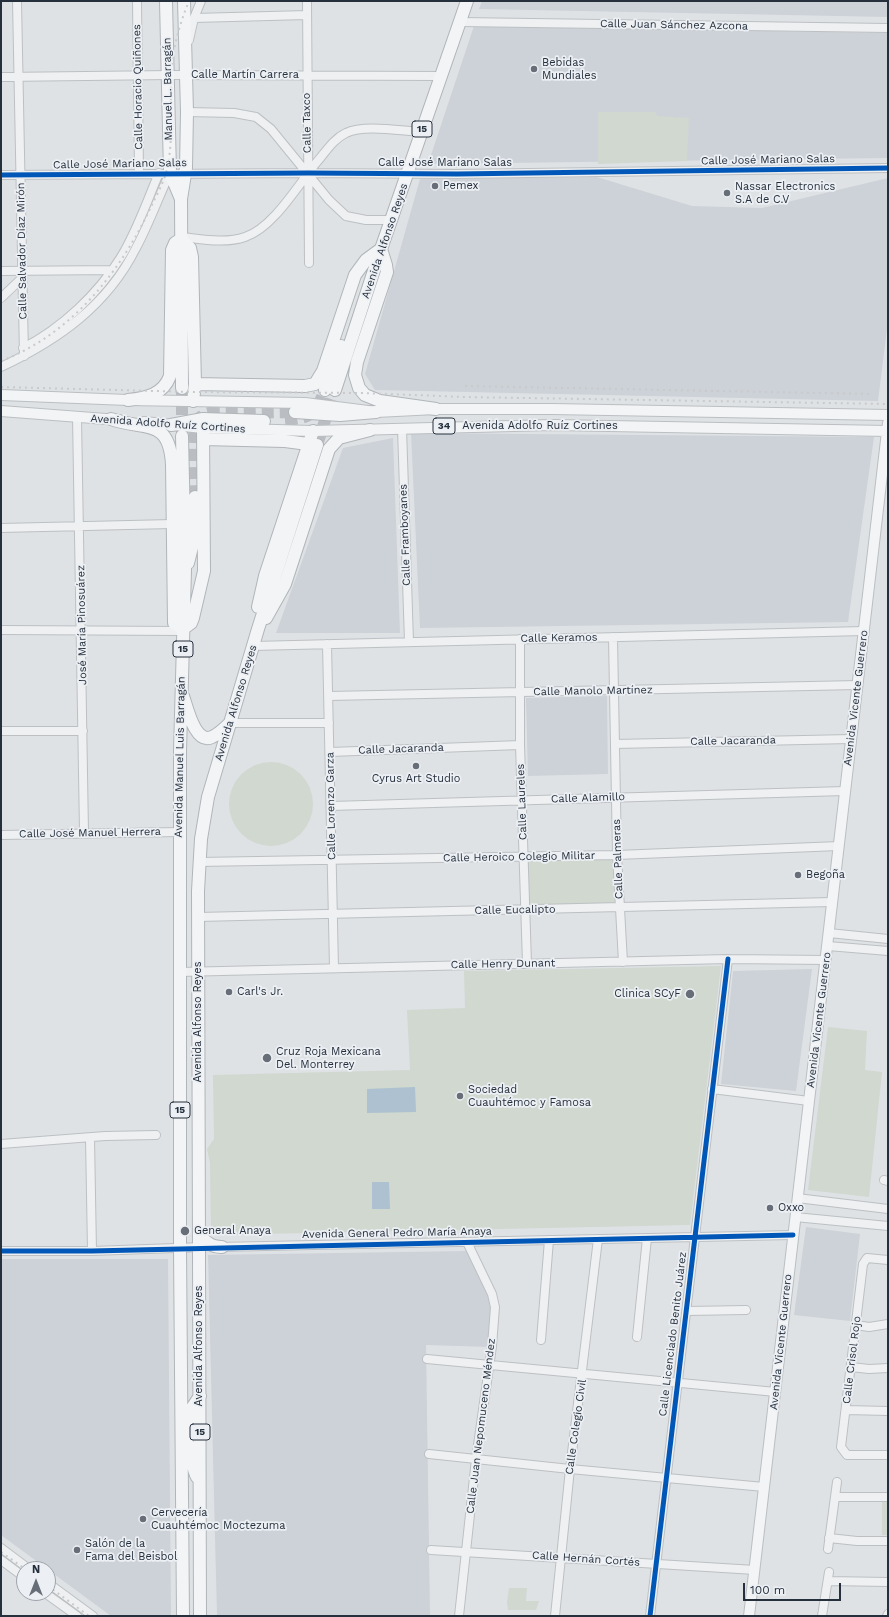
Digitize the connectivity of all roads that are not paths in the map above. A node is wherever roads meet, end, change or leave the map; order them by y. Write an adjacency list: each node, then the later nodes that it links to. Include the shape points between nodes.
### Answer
1 (17, 1): 19 (street, Calle Salvador Díaz Mirón)
2 (137, 1): 15 (street, Calle Horacio Quiñones)
3 (166, 1): 13 (highway, Manuel L. Barragán)
4 (184, 1): 12 (highway, Manuel L. Barragán)
5 (201, 1): 9 (street)
6 (307, 1): 8 (street, Calle Taxco)
7 (467, 1): 10 (highway, Avenida Alfonso Reyes / 15)
8 (307, 15): 9 (street); 16 (street, Calle Taxco)
9 (194, 18): 12 (street)
10 (460, 22): 11 (street, Calle Juan Sánchez Azcona); 17 (highway, Avenida Alfonso Reyes / 15)
11 (888, 28)
12 (186, 49): 14 (highway, Manuel L. Barragán)
13 (167, 75): 14 (street, Calle Martín Carrera); 15 (street, Calle Martín Carrera); 23 (highway, Manuel L. Barragán)
14 (186, 75): 16 (street, Calle Martín Carrera); 20 (highway, Manuel L. Barragán)
15 (138, 76): 19 (street, Calle Martín Carrera); 26 (street, Calle Horacio Quiñones)
16 (307, 76): 17 (street, Calle Martín Carrera); 25 (street, Calle Taxco)
17 (440, 76): 21 (highway, Avenida Alfonso Reyes / 15)
18 (1, 77): 19 (street, Calle Martín Carrera)
19 (18, 77): 29 (street, Calle Salvador Díaz Mirón)
20 (187, 112): 24 (highway, Manuel L. Barragán); 25 (street, via 234,113 256,117 271,129)
21 (421, 132): 25 (street, via 368,129 346,133 331,145); 27 (highway, Avenida Alfonso Reyes / 15)
22 (888, 168): 27 (street, Calle José Mariano Salas)
23 (164, 173): 24 (street, Calle José Mariano Salas); 26 (street, Calle José Mariano Salas); 30 (highway, Manuel L. Barragán); 35 (street); 39 (street, via 136,248 112,287 74,325 48,343)
24 (186, 173): 25 (street, Calle José Mariano Salas); 30 (highway, Manuel L. Barragán)
25 (308, 173): 27 (street, Calle José Mariano Salas); 31 (street, via 329,200 346,216 366,220); 32 (street, via 265,225 246,237 222,240); 34 (street, Calle Taxco)
26 (139, 174): 29 (street, Calle José Mariano Salas)
27 (408, 174): 31 (highway, Avenida Alfonso Reyes / 15)
28 (1, 175): 29 (street, Calle José Mariano Salas)
29 (20, 175): 37 (street, Calle Salvador Díaz Mirón)
30 (181, 199): 32 (highway, Manuel L. Barragán)
31 (392, 220): 33 (highway, Avenida Alfonso Reyes / 15)
32 (181, 238): 41 (highway, via 190,248 192,257); 42 (highway, Manuel L. Barragán); 45 (highway, via 172,250 170,376 166,385 157,393 142,399)
33 (382, 248): 41 (highway, via 366,260 355,275 323,371 315,384); 43 (highway, Avenida Alfonso Reyes / 15, via 352,335 341,346); 47 (highway, via 387,272 357,362 356,382 362,392 372,399)
34 (309, 263)
35 (112, 270): 37 (street); 39 (street, via 68,317)
36 (1, 271): 37 (street)
37 (22, 274): 38 (street); 39 (street, Calle Salvador Díaz Mirón)
38 (1, 298)
39 (24, 352): 40 (street)
40 (1, 367)
41 (195, 384): 46 (highway)
42 (182, 388)
43 (330, 390)
44 (1, 395): 45 (main road, Avenida Adolfo Ruíz Cortines / 34)
45 (128, 400): 46 (main road, Avenida Adolfo Ruíz Cortines / 34)
46 (193, 401): 50 (main road, Avenida Adolfo Ruíz Cortines / 34, via 305,403)
47 (436, 409): 50 (main road, Avenida Adolfo Ruíz Cortines / 34); 51 (main road, Avenida Adolfo Ruíz Cortines / 34)
48 (1, 411): 52 (main road, Avenida Adolfo Ruíz Cortines / 34)
49 (295, 412): 50 (highway, via 340,415)
50 (376, 412)
51 (888, 415)
52 (77, 417): 53 (main road, Avenida Adolfo Ruíz Cortines / 34); 65 (street, José María Pinosuárez)
53 (111, 420): 55 (main road, Avenida Adolfo Ruíz Cortines / 34); 64 (highway, via 148,427 166,436 171,453)
54 (264, 421): 55 (highway, via 203,419)
55 (171, 425): 60 (main road, Avenida Adolfo Ruíz Cortines / 34)
56 (402, 428): 57 (main road, Avenida Adolfo Ruíz Cortines / 34, via 553,425); 58 (main road, Avenida Adolfo Ruíz Cortines / 34); 75 (street, Calle Framboyanes)
57 (888, 428): 72 (main road, Avenida Vicente Guerrero)
58 (370, 430): 59 (main road, Avenida Adolfo Ruíz Cortines / 34); 68 (highway, via 339,438 332,444 285,584 273,608)
59 (313, 431): 60 (main road, Avenida Adolfo Ruíz Cortines / 34); 62 (highway)
60 (203, 434): 62 (highway); 71 (highway, via 204,571 193,618)
61 (182, 436): 67 (highway, Avenida Manuel Luis Barragán / 15)
62 (312, 445): 68 (highway, via 265,576 259,602)
63 (194, 497): 67 (highway, via 193,543)
64 (172, 524): 65 (street); 71 (highway, via 174,623)
65 (80, 525): 66 (street); 70 (street, José María Pinosuárez)
66 (1, 528)
67 (185, 570): 71 (highway, Avenida Manuel Luis Barragán / 15)
68 (258, 628): 77 (highway, Avenida Alfonso Reyes / 15)
69 (1, 630): 70 (street)
70 (82, 630): 71 (street); 86 (street, José María Pinosuárez)
71 (183, 630): 79 (highway, Avenida Manuel Luis Barragán / 15)
72 (864, 631): 73 (street, Calle Keramos); 78 (main road, Avenida Vicente Guerrero)
73 (613, 637): 74 (street, Calle Keramos); 80 (street, Calle Palmeras)
74 (520, 639): 75 (street, Calle Keramos); 81 (street, Calle Laureles)
75 (409, 642): 76 (street, Calle Keramos)
76 (327, 644): 77 (street, Calle Keramos); 82 (street, Calle Lorenzo Garza)
77 (253, 646): 83 (highway, Avenida Alfonso Reyes / 15)
78 (858, 685): 80 (street, Calle Manolo Martínez); 87 (main road, Avenida Vicente Guerrero)
79 (180, 689): 83 (highway, via 196,731 202,737 213,737); 96 (highway, Avenida Manuel Luis Barragán / 15)
80 (613, 691): 81 (street, Calle Manolo Martínez); 88 (street, Calle Palmeras)
81 (521, 693): 82 (street, Calle Manolo Martínez); 89 (street, Calle Laureles)
82 (329, 696): 84 (street, Calle Lorenzo Garza)
83 (230, 723): 84 (street); 103 (highway, Avenida Alfonso Reyes / 15, via 208,797)
84 (329, 723): 90 (street, Calle Lorenzo Garza)
85 (1, 731): 86 (street)
86 (83, 731): 95 (street, José María Pinosuárez)
87 (851, 738): 88 (street, Calle Jacaranda); 91 (main road, Avenida Vicente Guerrero)
88 (615, 744): 92 (street, Calle Palmeras)
89 (520, 745): 90 (street, Calle Jacaranda); 93 (street, Calle Laureles)
90 (330, 752): 94 (street, Calle Lorenzo Garza)
91 (846, 791): 92 (street, Calle Alamillo); 98 (main road, Avenida Vicente Guerrero)
92 (616, 797): 93 (street, Calle Alamillo); 99 (street, Calle Palmeras)
93 (523, 800): 94 (street, Calle Alamillo); 100 (street, Calle Laureles)
94 (331, 806): 101 (street, Calle Lorenzo Garza)
95 (84, 832): 96 (street, Calle José Manuel Herrera); 97 (street, Calle José Manuel Herrera)
96 (180, 832): 102 (highway, Avenida Manuel Luis Barragán / 15)
97 (1, 835)
98 (839, 846): 99 (street, Calle Heroico Colegio Militar); 104 (main road, Avenida Vicente Guerrero)
99 (617, 855): 100 (street, Calle Heroico Colegio Militar); 105 (street, Calle Palmeras)
100 (524, 856): 101 (street, Calle Heroico Colegio Militar); 106 (street, Calle Laureles)
101 (332, 860): 103 (street, Calle Heroico Colegio Militar); 107 (street, Calle Lorenzo Garza)
102 (180, 862): 118 (highway, Avenida Alfonso Reyes / 15)
103 (198, 862): 108 (highway, Avenida Alfonso Reyes / 15)
104 (832, 902): 105 (street, Calle Eucalipto); 109 (main road, Avenida Vicente Guerrero)
105 (620, 907): 106 (street, Calle Eucalipto); 115 (street, Calle Palmeras)
106 (525, 909): 107 (street, Calle Eucalipto); 116 (street, Calle Laureles)
107 (333, 914): 108 (street, Calle Eucalipto); 117 (street, Calle Lorenzo Garza)
108 (198, 917): 119 (highway, Avenida Alfonso Reyes / 15)
109 (829, 933): 110 (street); 111 (main road, Avenida Vicente Guerrero)
110 (888, 938)
111 (828, 946): 112 (street); 114 (main road, Avenida Vicente Guerrero)
112 (888, 951)
113 (728, 959): 114 (street, Calle Henry Dunant); 115 (street, Calle Henry Dunant); 120 (street, Calle Licenciado Benito Juárez)
114 (826, 960): 121 (main road, Avenida Vicente Guerrero)
115 (623, 962): 116 (street, Calle Henry Dunant)
116 (527, 964): 117 (street, Calle Henry Dunant)
117 (334, 968): 119 (street, Calle Henry Dunant)
118 (180, 972): 119 (street, Calle Henry Dunant); 138 (highway, Avenida Alfonso Reyes / 15)
119 (198, 972): 128 (highway, Avenida Alfonso Reyes / 15)
120 (712, 1089): 121 (street); 131 (street, Calle Licenciado Benito Juárez)
121 (809, 1101): 125 (main road, Avenida Vicente Guerrero)
122 (156, 1136): 123 (street, via 121,1135)
123 (90, 1138): 124 (street); 140 (street)
124 (1, 1144)
125 (797, 1198): 126 (street); 127 (main road, Avenida Vicente Guerrero)
126 (888, 1209)
127 (795, 1217): 129 (street); 130 (main road, Avenida Vicente Guerrero)
128 (198, 1224): 136 (highway, Avenida Alfonso Reyes / 15); 137 (highway, via 205,1241)
129 (888, 1226)
130 (793, 1235): 131 (street, Avenida General Pedro María Anaya); 154 (main road, Avenida Vicente Guerrero)
131 (695, 1237): 132 (street, Avenida General Pedro María Anaya); 143 (street, Calle Licenciado Benito Juárez)
132 (647, 1238): 133 (street, Avenida General Pedro María Anaya); 146 (street)
133 (598, 1239): 134 (street, Avenida General Pedro María Anaya); 152 (street, Calle Colegio Civil)
134 (549, 1240): 135 (street, Avenida General Pedro María Anaya); 147 (street)
135 (467, 1242): 137 (street, Avenida General Pedro María Anaya); 149 (street, Calle Juan Nepomuceno Méndez, via 494,1302)
136 (199, 1247): 137 (street, Avenida General Pedro María Anaya); 138 (street, Avenida General Pedro María Anaya); 155 (highway, Avenida Alfonso Reyes / 15)
137 (222, 1247)
138 (180, 1249): 140 (street, Avenida General Pedro María Anaya); 158 (highway, Avenida Alfonso Reyes / 15)
139 (1, 1251): 140 (street, Avenida General Pedro María Anaya)
140 (92, 1251)
141 (888, 1260): 145 (street, Calle Crisol Rojo, via 867,1258 863,1264)
142 (746, 1310): 143 (street)
143 (687, 1311): 153 (street, Calle Licenciado Benito Juárez)
144 (888, 1324): 145 (street)
145 (856, 1326): 150 (street, Calle Crisol Rojo)
146 (637, 1337)
147 (541, 1340)
148 (427, 1359): 149 (street)
149 (488, 1364): 152 (street); 161 (street, Calle Juan Nepomuceno Méndez)
150 (851, 1367): 151 (street); 156 (street, Calle Crisol Rojo)
151 (888, 1368)
152 (583, 1374): 153 (street); 162 (street, Calle Colegio Civil)
153 (676, 1382): 154 (street); 163 (street, Calle Licenciado Benito Juárez)
154 (776, 1392): 166 (main road, Avenida Vicente Guerrero)
155 (200, 1396): 158 (highway, via 192,1408); 164 (highway, Avenida Alfonso Reyes / 15)
156 (846, 1410): 157 (street); 160 (street, Calle Crisol Rojo, via 841,1447 846,1455)
157 (888, 1411)
158 (182, 1441): 164 (highway); 176 (highway, Avenida Alfonso Reyes / 15)
159 (429, 1454): 161 (street)
160 (888, 1455)
161 (476, 1459): 162 (street); 174 (street, Calle Juan Nepomuceno Méndez)
162 (570, 1469): 163 (street); 175 (street, Calle Colegio Civil)
163 (666, 1478): 166 (street); 179 (street, Calle Licenciado Benito Juárez)
164 (200, 1482): 186 (highway, Avenida Alfonso Reyes / 15)
165 (837, 1482): 167 (street)
166 (764, 1487): 180 (main road, Avenida Vicente Guerrero)
167 (836, 1497): 168 (street); 169 (street)
168 (888, 1497)
169 (829, 1538): 170 (street); 172 (street)
170 (888, 1541)
171 (1, 1548): 178 (street)
172 (828, 1549)
173 (431, 1550): 174 (street, Calle Hernán Cortés)
174 (465, 1551): 175 (street, Calle Hernán Cortés); 192 (street, Calle Juan Nepomuceno Méndez)
175 (561, 1556): 179 (street, Calle Hernán Cortés); 193 (street, Calle Colegio Civil)
176 (182, 1557): 186 (highway, via 192,1563 194,1582); 190 (highway, Avenida Alfonso Reyes / 15)
177 (1, 1560): 181 (street)
178 (18, 1561)
179 (657, 1564): 180 (street, Calle Hernán Cortés); 194 (street, Calle Licenciado Benito Juárez)
180 (755, 1570): 195 (main road, Avenida Vicente Guerrero)
181 (16, 1571)
182 (829, 1572): 183 (street)
183 (828, 1581): 184 (street); 196 (street)
184 (888, 1582)
185 (56, 1589): 189 (street)
186 (200, 1592): 191 (highway, Avenida Alfonso Reyes / 15)
187 (56, 1601): 188 (street)
188 (77, 1616)
189 (93, 1616)
190 (183, 1616)
191 (200, 1616)
192 (459, 1616)
193 (555, 1616)
194 (650, 1616)
195 (749, 1616)
196 (822, 1616)

